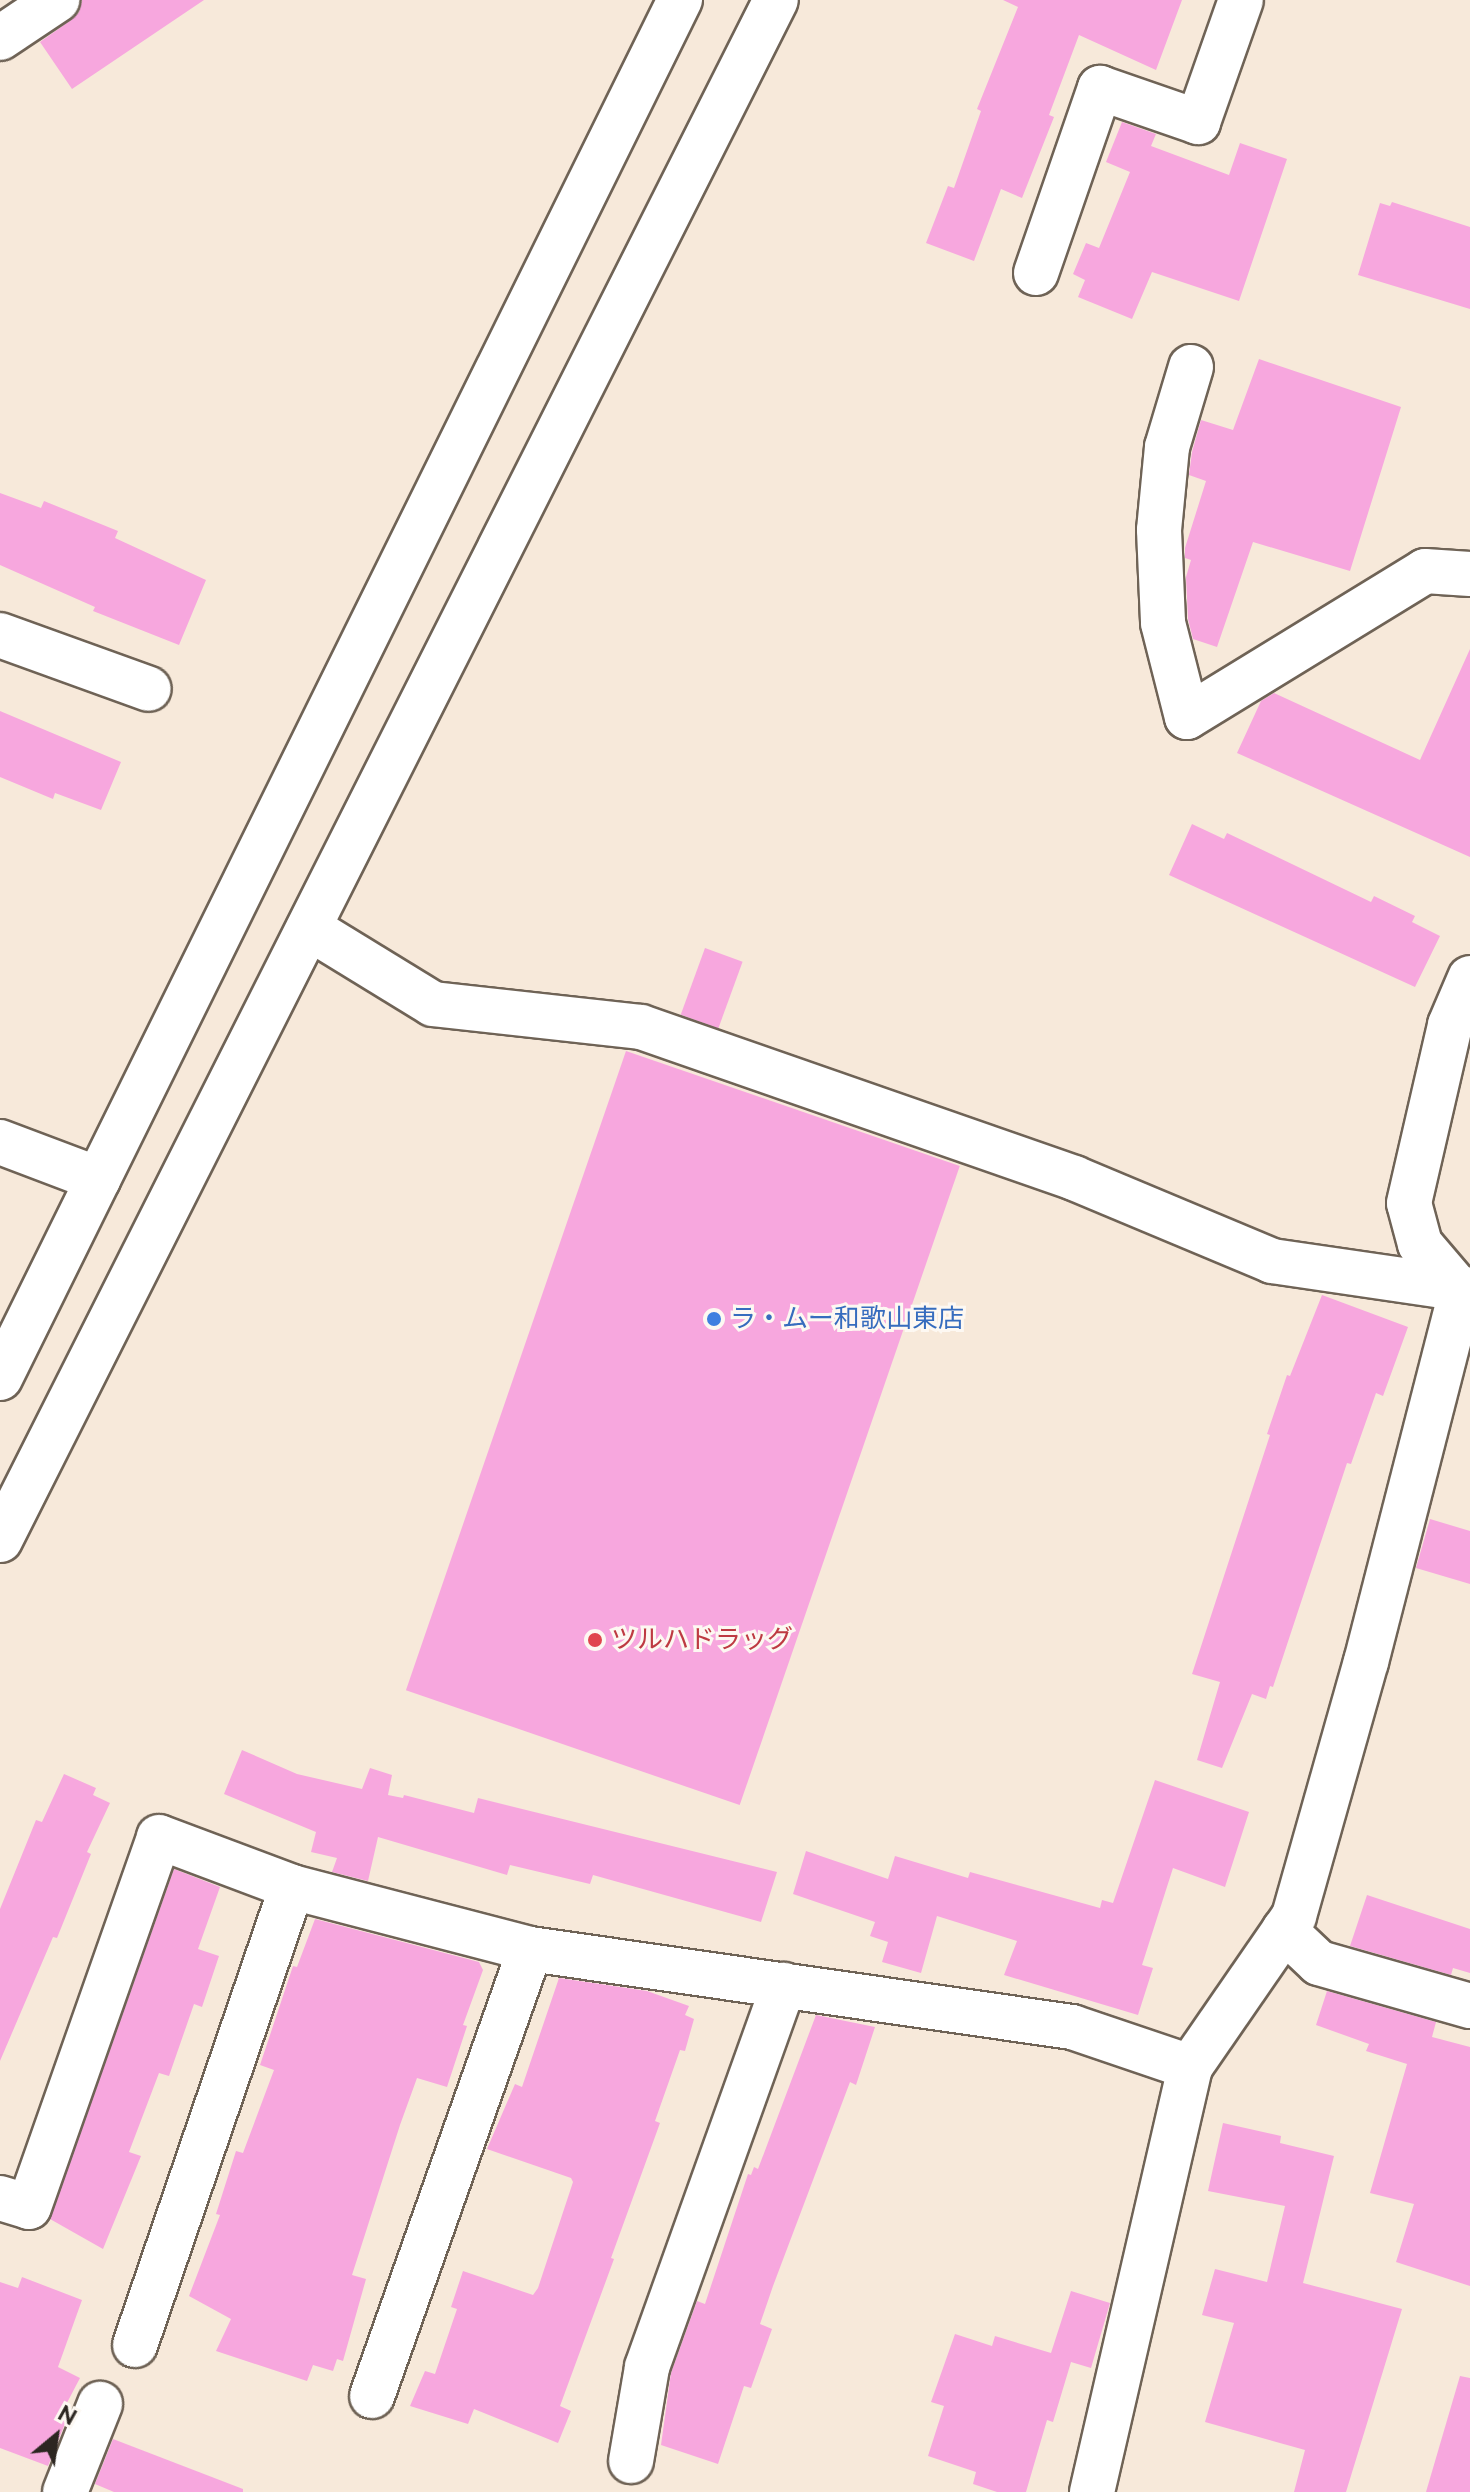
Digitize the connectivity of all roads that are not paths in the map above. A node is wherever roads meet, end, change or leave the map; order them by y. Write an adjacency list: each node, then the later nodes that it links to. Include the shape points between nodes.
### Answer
1 (57, 0): 5 (street)
2 (680, 0): 14 (street)
3 (776, 0): 11 (street)
4 (1241, 0): 6 (street, via 1198,122 1100,88)
5 (0, 38)
6 (1036, 273)
7 (1191, 367): 8 (street, via 1167,447 1159,530 1163,623 1187,717 1425,571)
8 (1470, 574)
9 (0, 635): 10 (street)
10 (149, 689)
11 (309, 928): 15 (street, via 433,1004 641,1027 1074,1178 1272,1261); 17 (street)
12 (1470, 978): 15 (street, via 1450,1025 1409,1203 1420,1244)
13 (0, 1142): 14 (street)
14 (98, 1179): 16 (street)
15 (1466, 1291): 19 (street, via 1294,1916)
16 (0, 1378)
17 (0, 1540)
18 (292, 1887): 20 (street); 24 (street, via 159,1837 29,2207); 25 (street)
19 (1284, 1930): 22 (street, via 1319,1963); 23 (street)
20 (530, 1949): 21 (street); 26 (street)
21 (784, 1985): 23 (street, via 1072,2027); 28 (street, via 647,2367)
22 (1470, 2006)
23 (1190, 2067): 30 (street)
24 (0, 2198)
25 (135, 2345)
26 (372, 2396)
27 (100, 2404): 29 (street)
28 (631, 2461)
29 (65, 2492)
30 (1092, 2492)

